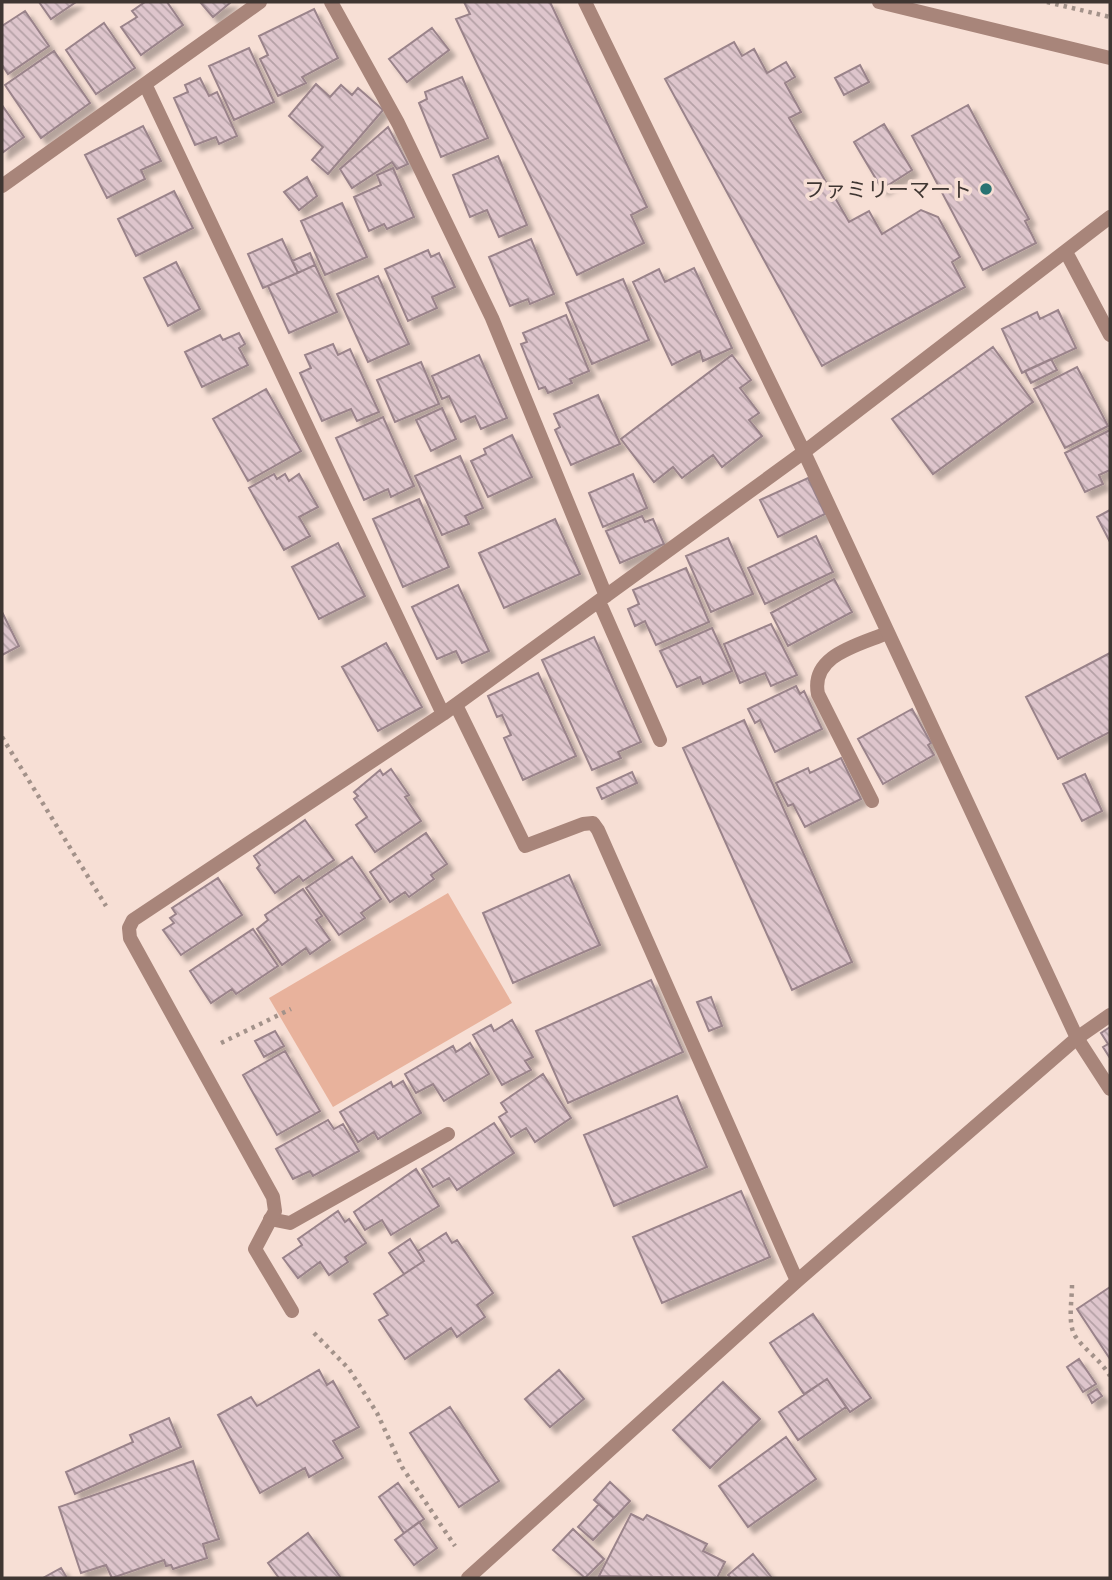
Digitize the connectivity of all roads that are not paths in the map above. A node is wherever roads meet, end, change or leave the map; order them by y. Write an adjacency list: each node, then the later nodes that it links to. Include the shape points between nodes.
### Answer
1 (260, 2): 6 (street)
2 (331, 2): 12 (street, via 398,123 492,318)
3 (585, 2): 11 (street)
4 (879, 2): 5 (street)
5 (1110, 58)
6 (145, 83): 7 (street); 15 (street)
7 (2, 186)
8 (1110, 217): 9 (street)
9 (1066, 252): 10 (street); 11 (street)
10 (1110, 335)
11 (804, 452): 12 (street); 13 (street)
12 (602, 599): 14 (street); 16 (street)
13 (887, 633): 17 (street, via 831,658 817,678 818,695); 19 (street)
14 (456, 705): 15 (street); 23 (street, via 525,846 583,824 593,823 598,830)
15 (443, 714): 22 (street, via 134,920 129,928 130,938 273,1196 276,1205)
16 (660, 740)
17 (872, 801)
18 (1110, 1015): 19 (street)
19 (1077, 1038): 20 (street); 23 (street)
20 (1110, 1089)
21 (448, 1134): 22 (street, via 290,1223)
22 (270, 1219): 24 (street, via 255,1249)
23 (797, 1281): 25 (street)
24 (292, 1311)
25 (470, 1576)

